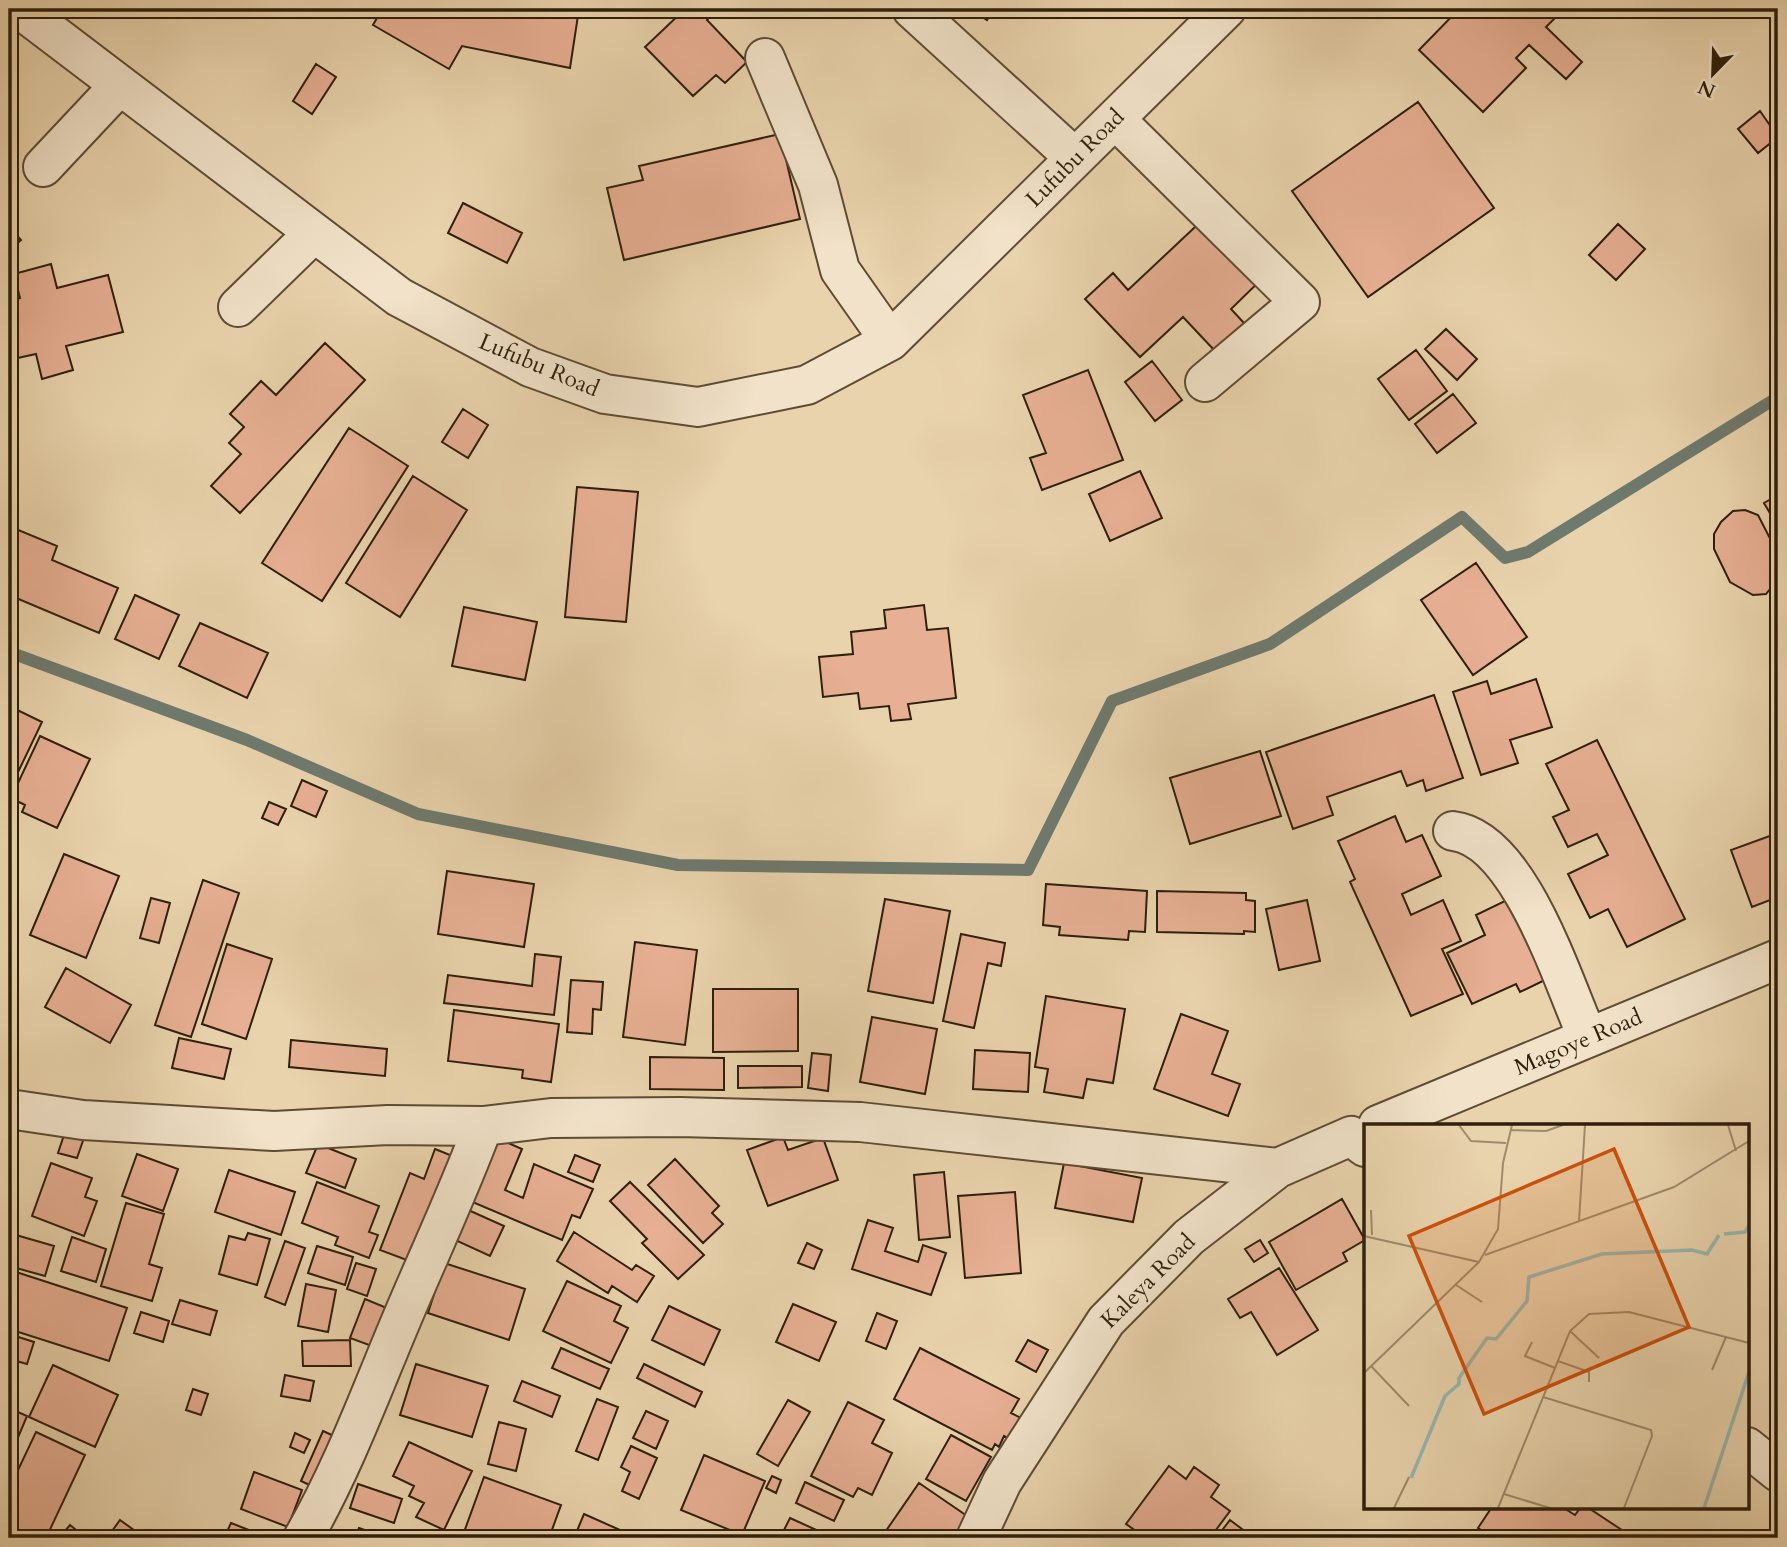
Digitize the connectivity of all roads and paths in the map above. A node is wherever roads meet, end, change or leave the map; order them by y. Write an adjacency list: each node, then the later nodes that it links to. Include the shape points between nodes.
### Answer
1 (20, 9): 5 (street, Lufubu Road)
2 (912, 9): 7 (street)
3 (1226, 9): 6 (street, Lufubu Road)
4 (765, 58): 11 (street, via 818,185 840,270)
5 (120, 85): 8 (street); 9 (street, Lufubu Road)
6 (1115, 119): 7 (street, Lufubu Road); 12 (street, via 1300,302)
7 (1075, 158): 11 (street, Lufubu Road)
8 (43, 167)
9 (314, 233): 10 (street); 11 (street, Lufubu Road, via 399,297 476,340 530,367 604,394 698,407 807,385)
10 (238, 307)
11 (890, 341)
12 (1205, 382)
13 (1453, 831): 15 (street, via 1487,845 1523,891)
14 (1778, 959): 15 (street, Magoye Road)
15 (1588, 1038): 17 (street, Magoye Road)
16 (9, 1109): 18 (street, via 83,1120 274,1131)
17 (1390, 1124)
18 (483, 1126): 20 (street, via 564,1118 860,1122); 23 (street, via 351,1445)
19 (1364, 1135): 20 (street, Kaleya Road)
20 (1278, 1168): 24 (street, Kaleya Road, via 1189,1237 1105,1321 1002,1482)
21 (1748, 1448): 22 (street)
22 (1778, 1472)
23 (303, 1538)
24 (976, 1538)

